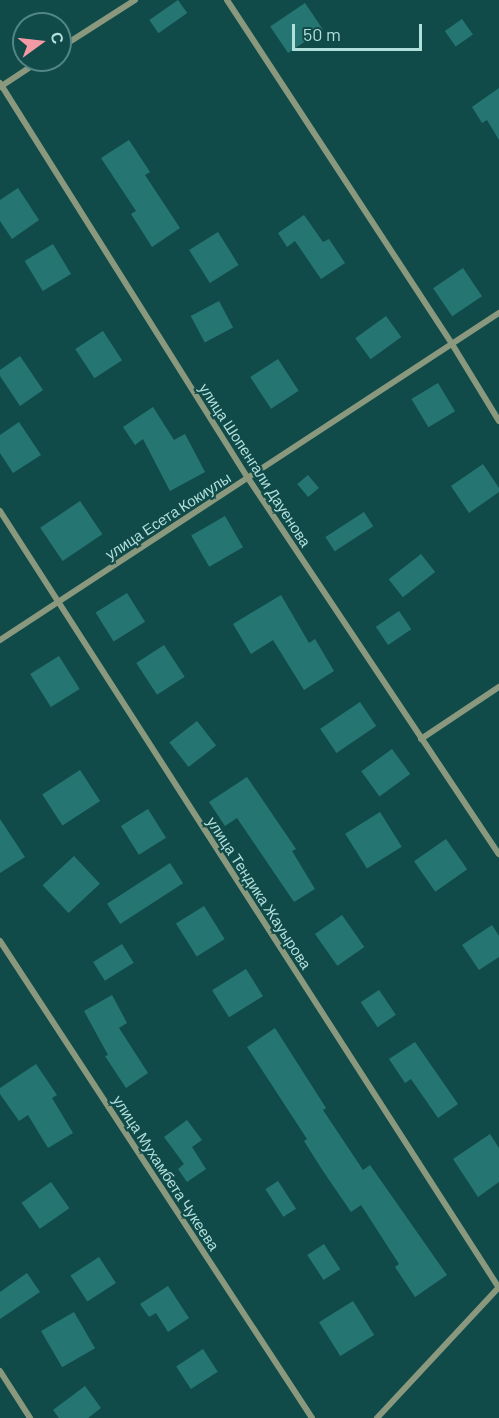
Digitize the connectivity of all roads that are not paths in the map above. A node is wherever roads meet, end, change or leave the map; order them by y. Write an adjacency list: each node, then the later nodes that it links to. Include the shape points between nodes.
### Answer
1 (135, 0): 3 (street)
2 (227, 0): 7 (street)
3 (72, 40)
4 (21, 72): 5 (street)
5 (0, 85): 9 (street, улица Шопенгали Дауенова)
6 (499, 313): 7 (street, улица Есета Кокиулы)
7 (452, 344): 8 (street); 9 (street, улица Есета Кокиулы)
8 (499, 421)
9 (248, 478): 11 (street, улица Есета Кокиулы); 14 (street, улица Шопенгали Дауенова)
10 (0, 511): 11 (street, улица Тендика Жауырова)
11 (57, 604): 12 (street, улица Есета Кокиулы); 17 (street, улица Тендика Жауырова)
12 (0, 640)
13 (499, 687): 14 (street)
14 (422, 739): 15 (street, улица Шопенгали Дауенова)
15 (499, 854)
16 (0, 941): 20 (street, улица Мухамбета Чукеева)
17 (499, 1288): 21 (street)
18 (0, 1371): 19 (street)
19 (30, 1418)
20 (312, 1418)
21 (377, 1418)

